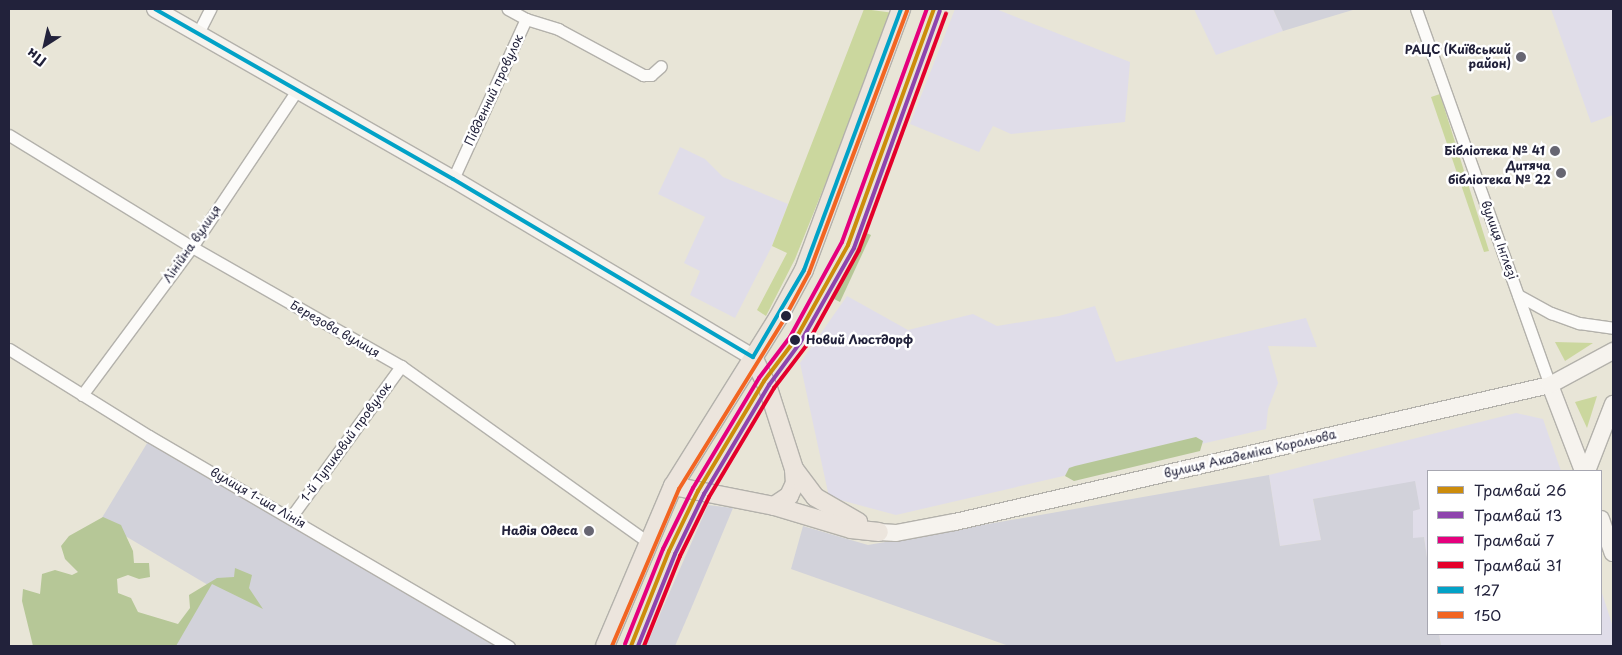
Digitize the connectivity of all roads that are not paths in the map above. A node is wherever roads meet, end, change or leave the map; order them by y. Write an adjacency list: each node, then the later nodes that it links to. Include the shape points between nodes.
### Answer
1 (155, 9): 7 (main road)
2 (210, 9): 7 (street)
3 (508, 9): 6 (street, Південний провулок)
4 (901, 9): 17 (main road, via 804,270)
5 (1416, 9): 13 (street, вулиця Інглезі)
6 (526, 19): 8 (street, via 558,29 643,75 651,75); 11 (street, Південний провулок)
7 (198, 33): 9 (main road)
8 (661, 66)
9 (298, 90): 11 (main road); 12 (street, Лінійна вулиця)
10 (9, 135): 12 (street, Березова вулиця)
11 (453, 179): 17 (main road)
12 (192, 247): 18 (street, Березова вулиця); 20 (street, Лінійна вулиця)
13 (1518, 295): 14 (street, via 1551,313 1579,323); 19 (street, вулиця Інглезі)
14 (1613, 328)
15 (9, 349): 20 (street, вулиця 1-ша Лінія)
16 (1613, 350): 19 (main road, вулиця Академіка Корольова)
17 (752, 357): 22 (main road, via 768,388); 25 (main road)
18 (401, 366): 27 (street, 1-й Тупиковий провулок); 30 (street, Березова вулиця)
19 (1550, 385): 23 (main road, вулиця Інглезі); 29 (main road, вулиця Академіка Корольова, via 955,522 906,532)
20 (82, 394): 27 (street, вулиця 1-ша Лінія)
21 (1613, 404): 24 (main road)
22 (794, 469): 26 (main road, via 794,483 789,496); 29 (main road, via 815,497)
23 (1583, 470)
24 (1587, 470)
25 (673, 486): 26 (main road); 30 (main road)
26 (774, 506): 29 (main road, via 852,529)
27 (291, 517): 32 (street, вулиця 1-ша Лінія)
28 (1602, 522): 31 (main road)
29 (879, 532)
30 (648, 542): 33 (main road)
31 (1613, 553)
32 (509, 646)
33 (606, 646)

